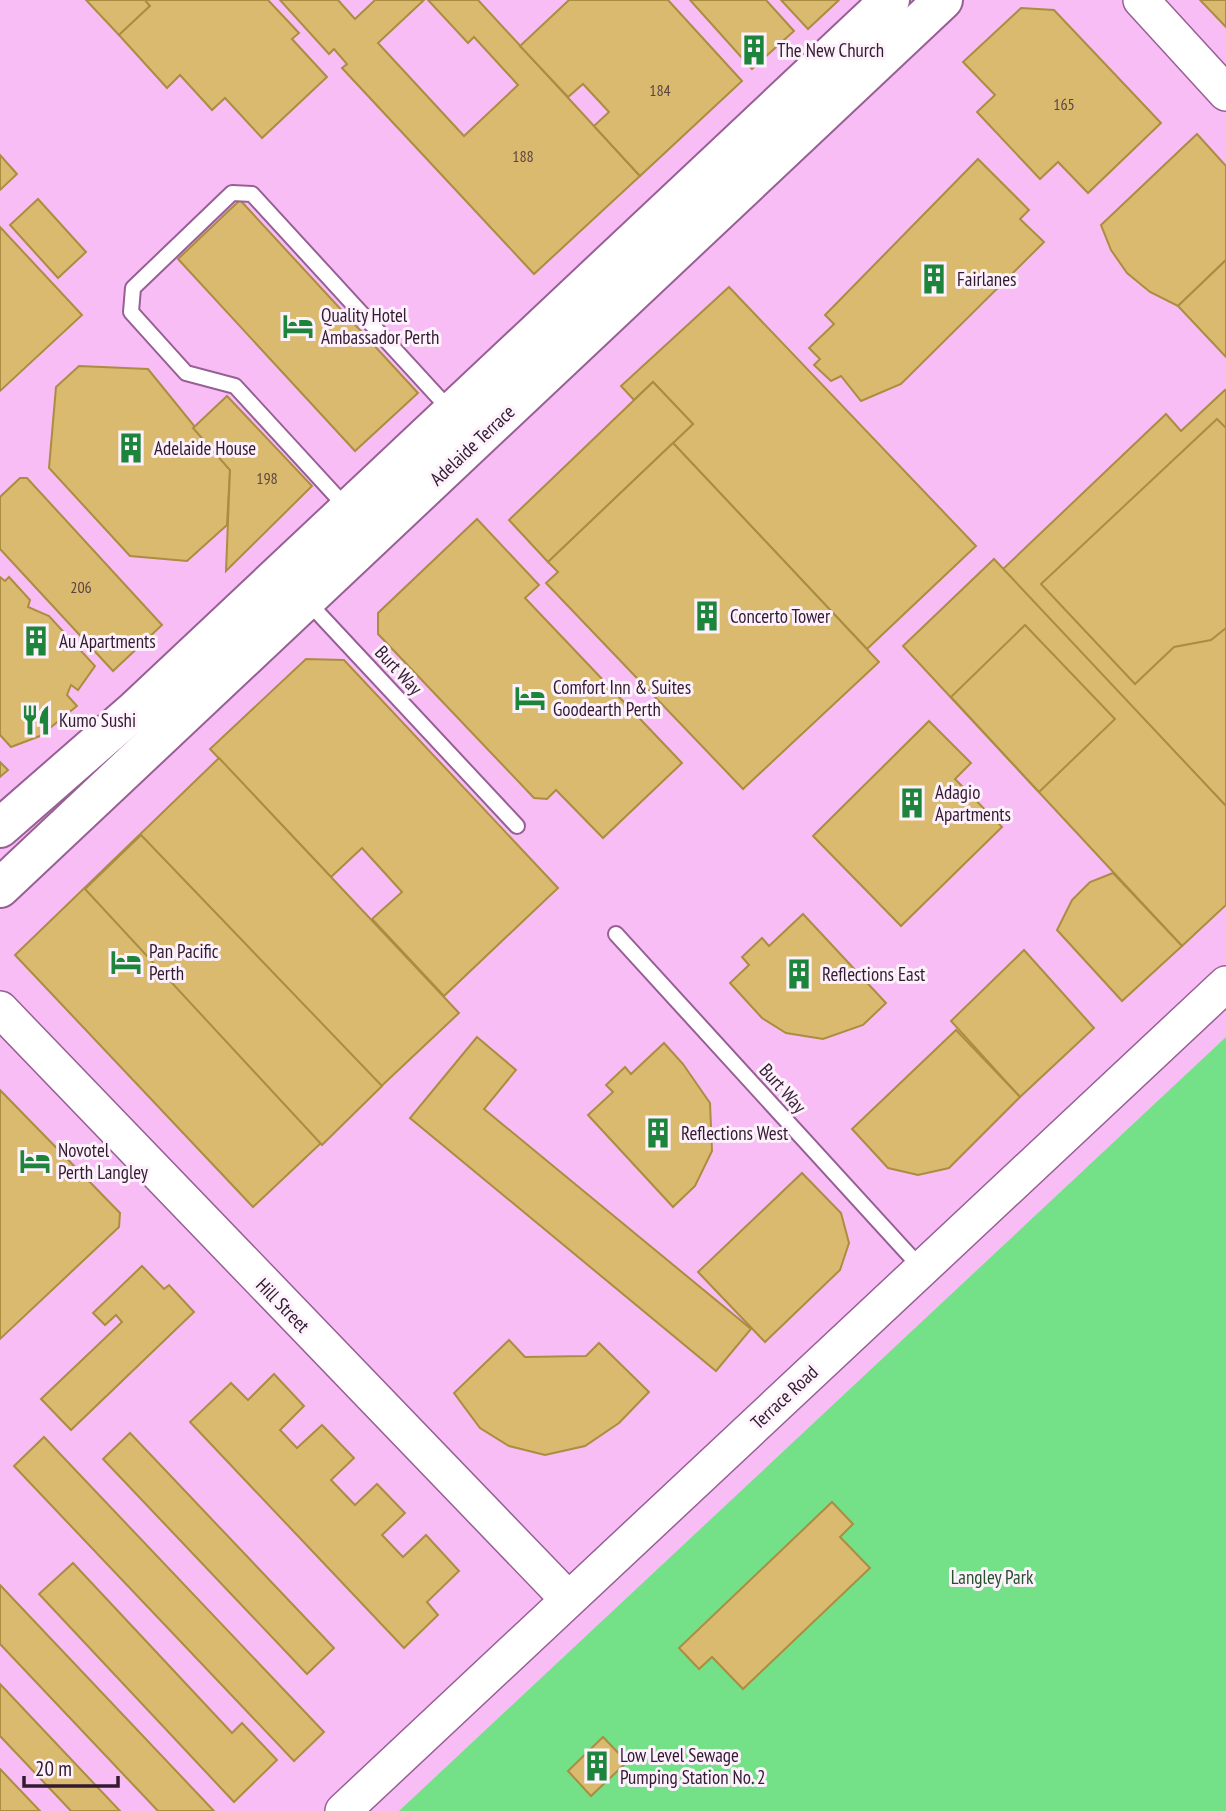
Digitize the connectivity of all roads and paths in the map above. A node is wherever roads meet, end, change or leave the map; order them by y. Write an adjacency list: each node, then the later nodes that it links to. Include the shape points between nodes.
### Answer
1 (890, 0): 5 (main road, Adelaide Terrace)
2 (943, 0): 7 (main road, Adelaide Terrace)
3 (1141, 0): 4 (street)
4 (1226, 93)
5 (452, 412): 6 (main road, Adelaide Terrace); 6 (lane, via 252,194 232,193 132,288 131,312 186,373 235,386)
6 (348, 509): 7 (main road, Adelaide Terrace)
7 (294, 587): 8 (lane, Burt Way); 9 (main road, Adelaide Terrace, via 135,710); 10 (main road, Adelaide Terrace)
8 (517, 825)
9 (0, 828)
10 (0, 888)
11 (616, 934): 14 (lane, Burt Way)
12 (1226, 984): 14 (street, Terrace Road)
13 (0, 1009): 15 (street, Hill Street)
14 (922, 1269): 15 (street, Terrace Road)
15 (568, 1599): 16 (street, Terrace Road)
16 (343, 1811)

